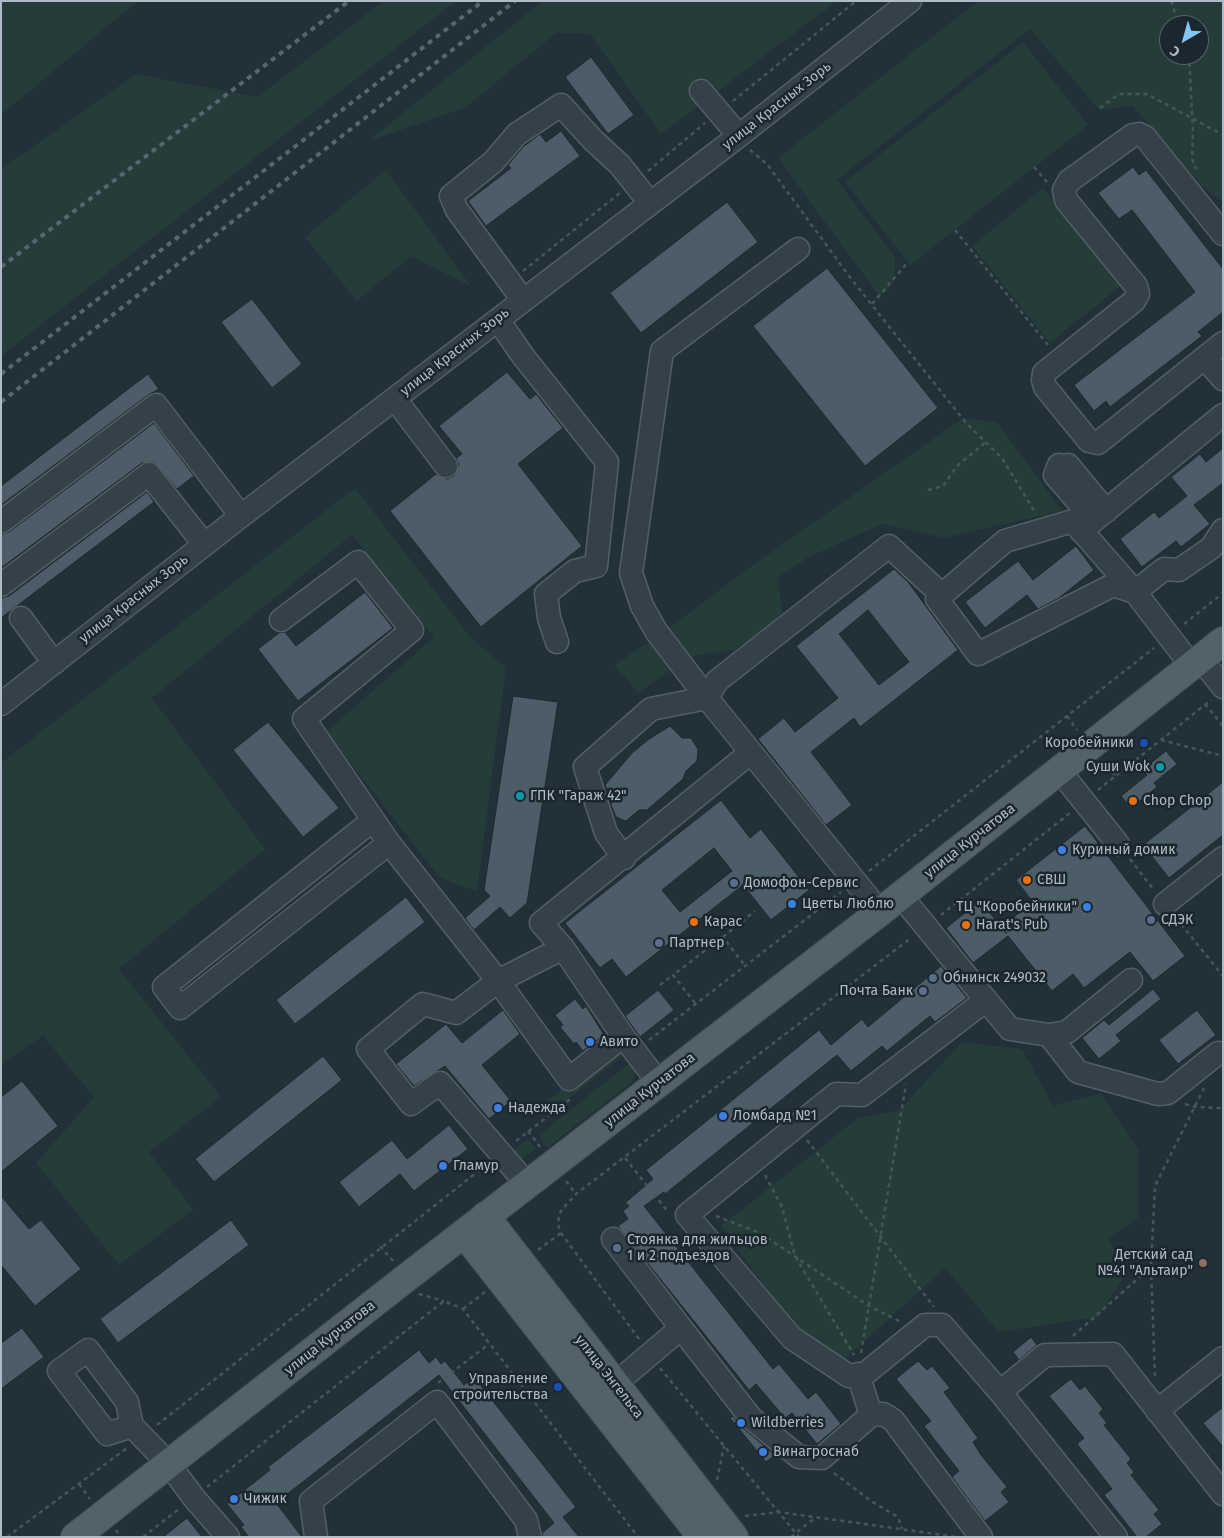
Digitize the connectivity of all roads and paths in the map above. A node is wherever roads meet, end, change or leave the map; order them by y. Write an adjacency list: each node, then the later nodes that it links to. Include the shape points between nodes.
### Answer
1 (856, 1): 8 (path)
2 (910, 1): 11 (street, улица Красных Зорь)
3 (1170, 1): 4 (path)
4 (1175, 15)
5 (1190, 65): 9 (path)
6 (701, 90): 8 (street)
7 (1100, 108): 9 (path, via 1120,94 1147,94)
8 (719, 112): 11 (street); 13 (path)
9 (1193, 117): 10 (path); 12 (path, via 1192,159)
10 (1223, 135)
11 (737, 137): 14 (street, улица Красных Зорь); 21 (path, via 767,164)
12 (1199, 178)
13 (633, 182): 14 (street); 19 (path); 19 (street, via 561,105 518,134 493,162 451,196 457,210)
14 (650, 203): 20 (street, улица Красных Зорь)
15 (954, 230): 25 (path)
16 (1223, 234): 25 (street, via 1146,137 1139,134 1133,135 1069,181 1064,190 1066,200 1136,286 1138,294 1134,301)
17 (798, 249): 49 (street, via 662,351 631,573 642,606 656,631)
18 (908, 262): 21 (path)
19 (509, 282): 20 (street)
20 (523, 300): 22 (street, улица Красных Зорь)
21 (872, 304): 29 (path, via 966,423)
22 (498, 320): 27 (street, улица Красных Зорь); 45 (street, via 607,462 596,566 576,571 546,594)
23 (1223, 343): 24 (street)
24 (1205, 358): 25 (street, via 1094,444 1045,387 1044,373); 26 (street)
25 (1060, 360)
26 (1223, 379)
27 (395, 399): 31 (street); 33 (street, улица Красных Зорь)
28 (1223, 415): 34 (street)
29 (986, 442): 32 (path, via 958,466 943,486); 36 (path, via 1002,458)
30 (1064, 465): 34 (street, via 1055,475)
31 (446, 466)
32 (928, 490)
33 (240, 516): 35 (street, via 156,405); 38 (street, улица Красных Зорь)
34 (1094, 521): 36 (street, via 1074,521); 40 (street)
35 (1, 522)
36 (1044, 530): 41 (street, via 1005,541)
37 (1223, 530): 40 (street, via 1211,548 1179,570 1164,570)
38 (204, 544): 39 (street, via 149,474); 47 (street, улица Красных Зорь)
39 (1, 585)
40 (1135, 592): 41 (street, via 1112,585 978,654 937,599); 46 (street)
41 (942, 595): 49 (street, via 890,546 717,681)
42 (21, 618): 47 (street)
43 (282, 620): 57 (street, via 358,562 412,630 304,719)
44 (1223, 641): 46 (main road, улица Курчатова)
45 (557, 642)
46 (1196, 662): 48 (street); 56 (main road, улица Курчатова)
47 (54, 663): 50 (street, улица Красных Зорь)
48 (1223, 687)
49 (708, 698): 54 (street); 60 (street, via 651,709 585,767 606,833)
50 (1, 704)
51 (1206, 704): 52 (path)
52 (1223, 726)
53 (1161, 740): 55 (path)
54 (750, 753): 60 (street); 65 (street)
55 (1223, 756)
56 (1060, 770): 59 (street); 62 (main road, улица Курчатова)
57 (373, 820): 58 (street); 58 (street, via 164,987 180,1008)
58 (389, 843): 70 (street)
59 (1118, 844)
60 (624, 858): 67 (street, via 541,923)
61 (1223, 858): 63 (street)
62 (901, 896): 65 (main road, улица Курчатова); 73 (street)
63 (1165, 904)
64 (755, 911): 66 (path)
65 (880, 912): 80 (main road, улица Курчатова)
66 (723, 936): 68 (path); 69 (path)
67 (563, 948): 70 (street); 75 (street)
68 (745, 966)
69 (673, 975): 72 (path); 74 (path)
70 (498, 980): 75 (street, via 569,1078); 90 (street, via 456,1013 423,1004 368,1049 412,1104 440,1083)
71 (1131, 980): 76 (street, via 1067,1032)
72 (660, 985)
73 (986, 1000): 76 (street, via 1010,1028); 78 (street)
74 (696, 1004)
75 (623, 1036): 80 (street)
76 (1048, 1036): 81 (street, via 1078,1072)
77 (1218, 1053): 81 (street, via 1168,1093)
78 (910, 1058): 84 (street, via 862,1095 836,1094); 96 (path)
79 (1208, 1082): 82 (path)
80 (659, 1083): 90 (main road, улица Курчатова)
81 (1158, 1094): 82 (path)
82 (1195, 1107): 83 (path); 101 (path, via 1155,1186)
83 (1223, 1108)
84 (797, 1126): 88 (street); 96 (path)
85 (528, 1131): 86 (path)
86 (543, 1151)
87 (625, 1158): 91 (path)
88 (757, 1158): 93 (street); 99 (path, via 782,1207)
89 (566, 1180): 92 (path)
90 (527, 1184): 94 (main road, улица Курчатова)
91 (649, 1188)
92 (576, 1194)
93 (695, 1208): 99 (path, via 760,1233); 110 (street, via 687,1214 792,1338 849,1376)
94 (485, 1216): 95 (main road, улица Курчатова); 111 (main road, улица Энгельса)
95 (464, 1233): 119 (main road, улица Курчатова); 125 (main road, улица Энгельса)
96 (881, 1236): 104 (path); 106 (path, via 935,1309)
97 (613, 1238): 105 (street)
98 (380, 1246): 100 (path)
99 (795, 1256): 104 (path); 110 (path)
100 (396, 1266)
101 (1151, 1267): 108 (path); 114 (path)
102 (418, 1294): 103 (path)
103 (444, 1302)
104 (869, 1306): 106 (path); 110 (path)
105 (681, 1328): 111 (street); 118 (street, via 751,1418 799,1457)
106 (928, 1328): 110 (street, via 866,1373); 112 (street, via 942,1325)
107 (489, 1344): 113 (path, via 429,1390)
108 (1052, 1355): 112 (street, via 1045,1355); 114 (street, via 1113,1354)
109 (1223, 1358): 114 (street)
110 (859, 1370): 115 (street)
111 (614, 1384): 123 (main road, улица Энгельса)
112 (1000, 1392): 133 (street)
113 (437, 1402): 128 (street, via 311,1501); 129 (street, via 526,1520)
114 (1157, 1411): 121 (street)
115 (870, 1415): 118 (street); 132 (street, via 883,1414 892,1420)
116 (132, 1426): 119 (street)
117 (724, 1445): 120 (path)
118 (822, 1458): 124 (path, via 830,1470 898,1517)
119 (169, 1464): 126 (main road, улица Курчатова); 127 (street)
120 (716, 1489)
121 (1223, 1494)
122 (816, 1517): 123 (path, via 779,1512); 124 (path); 130 (path)
123 (737, 1526)
124 (902, 1529): 131 (path)
125 (694, 1534)
126 (75, 1537)
127 (228, 1537)
128 (316, 1537)
129 (530, 1537)
130 (791, 1537)
131 (959, 1537)
132 (981, 1537)
133 (1116, 1537)

